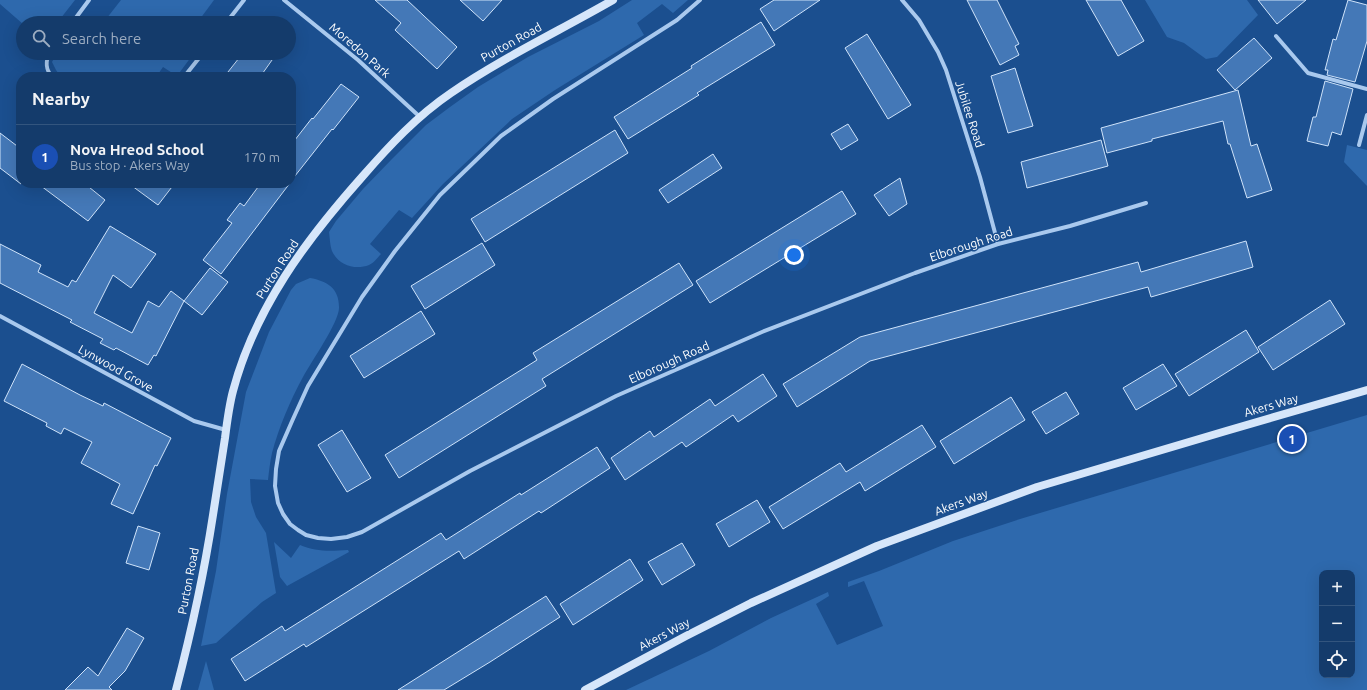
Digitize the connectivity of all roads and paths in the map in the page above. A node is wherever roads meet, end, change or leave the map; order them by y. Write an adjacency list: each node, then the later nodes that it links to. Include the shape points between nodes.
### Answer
1 (89, 0): 7 (street)
2 (244, 0): 8 (street)
3 (284, 0): 16 (street, Moredon Park, via 358,60)
4 (613, 0): 16 (street, Purton Road, via 491,67 449,94)
5 (700, 0): 19 (street, Elborough Road, via 677,20 553,98 501,136 440,195 395,250 362,297 308,386 279,451 275,486 278,503 290,524 306,535 318,538 347,537 362,532 470,471 616,396 762,332)
6 (902, 0): 19 (street, Jubilee Road, via 926,30 946,70)
7 (77, 16)
8 (231, 16)
9 (1276, 36): 14 (street, via 1308,73)
10 (47, 60): 12 (street)
11 (197, 60): 13 (street)
12 (48, 72)
13 (188, 72)
14 (1367, 89)
15 (1367, 115): 17 (street)
16 (420, 117): 22 (street, Purton Road, via 379,157 341,200 270,299 244,356 232,394)
17 (1359, 145)
18 (1146, 203): 19 (street, Elborough Road)
19 (998, 244)
20 (0, 316): 22 (street, Lynwood Grove, via 194,421)
21 (1367, 390): 24 (street, Akers Way, via 1037,487 877,546 751,603)
22 (226, 430): 23 (street, Purton Road, via 204,567)
23 (176, 690)
24 (585, 690)

